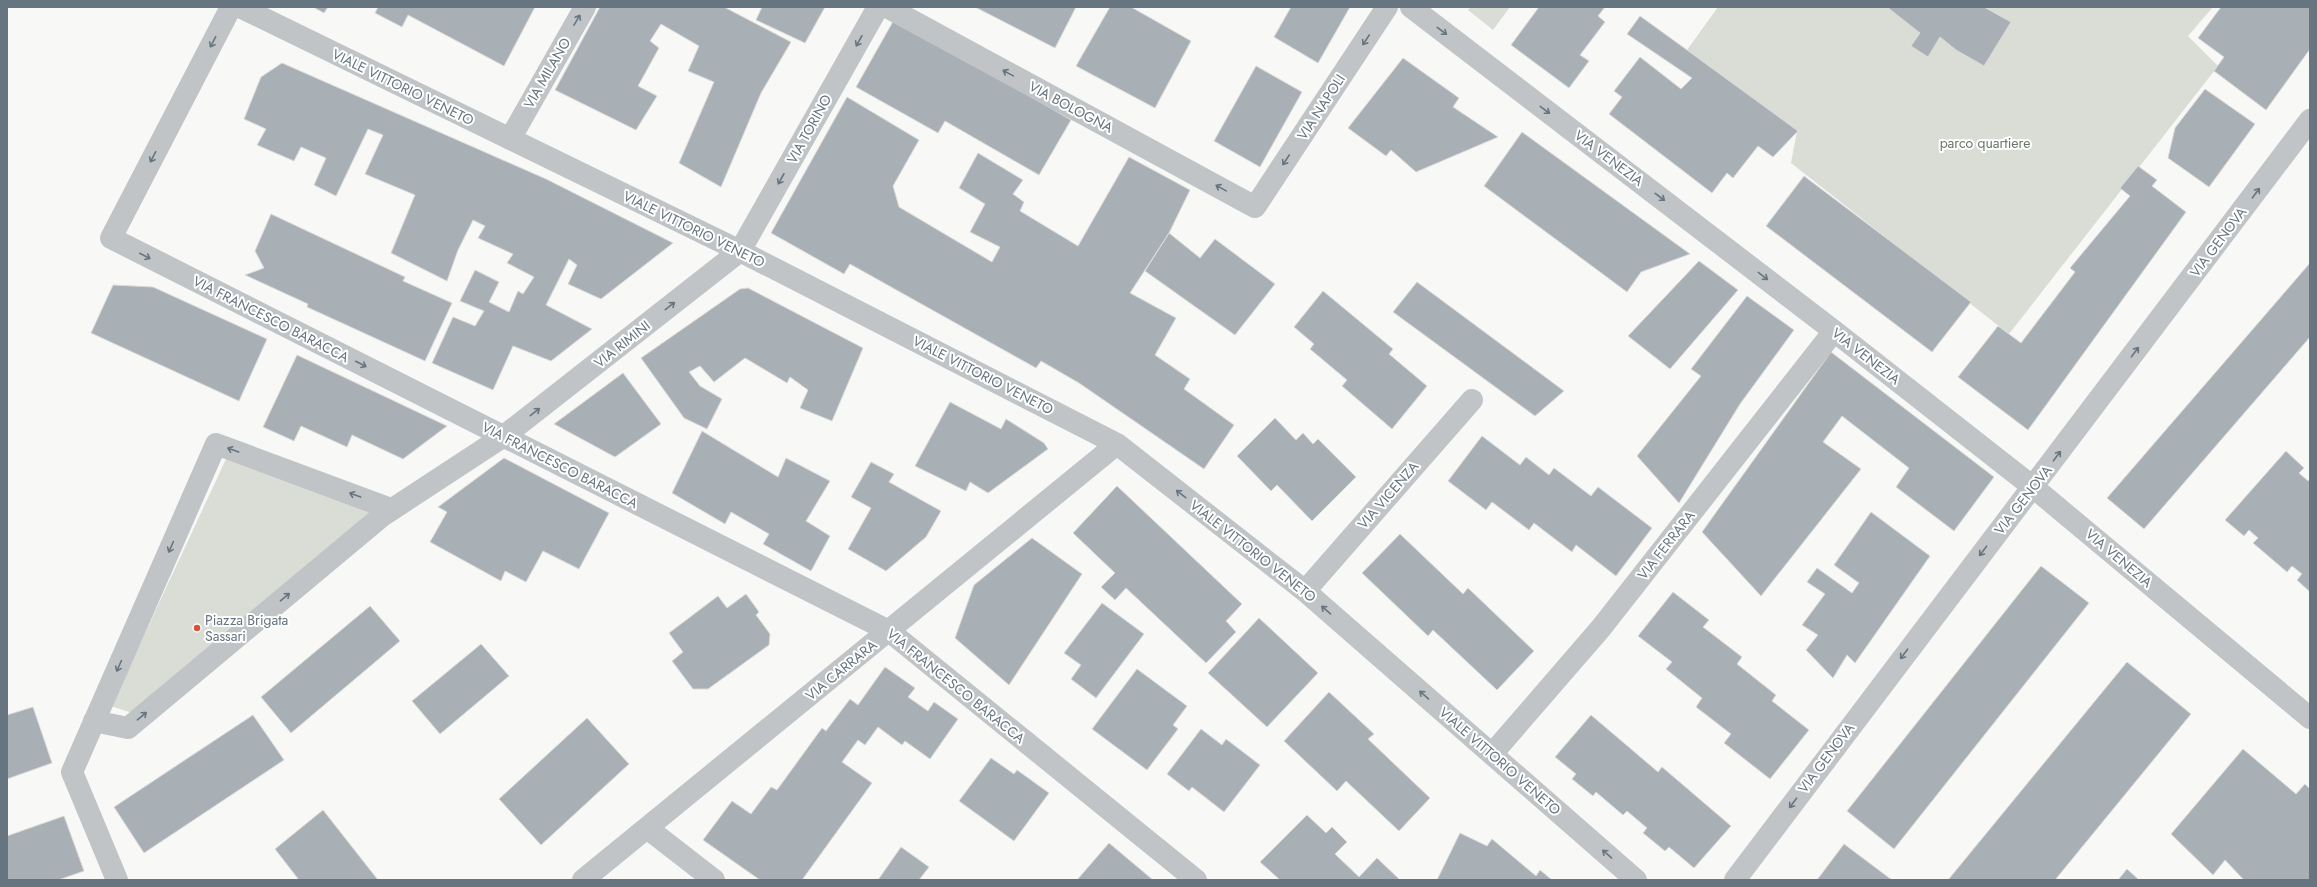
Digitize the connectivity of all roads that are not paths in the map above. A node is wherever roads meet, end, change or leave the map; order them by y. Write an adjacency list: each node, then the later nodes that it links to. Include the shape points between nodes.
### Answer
1 (231, 7): 14 (street, VIA FRANCESCO BARACCA, one-way to 14, via 111,238)
2 (240, 7): 9 (street, VIALE VITTORIO VENETO)
3 (585, 7): 9 (street, VIA MILANO, one-way to 3)
4 (878, 7): 11 (street, VIA TORINO, one-way to 11)
5 (887, 7): 10 (street, VIA BOLOGNA, one-way to 5)
6 (1387, 7): 10 (street, VIA NAPOLI, one-way to 10)
7 (1411, 7): 12 (street, VIA VENEZIA, one-way to 12)
8 (2310, 120): 16 (street, VIA GENOVA, one-way to 8)
9 (510, 139): 11 (street, VIALE VITTORIO VENETO)
10 (1255, 207)
11 (740, 251): 14 (street, VIA RIMINI, one-way to 11); 15 (street, VIALE VITTORIO VENETO)
12 (1834, 330): 16 (street, VIA VENEZIA); 22 (street, VIA FERRARA, via 1601,628)
13 (1472, 400): 18 (street, VIA VICENZA)
14 (504, 436): 17 (street, VIA RIMINI); 19 (street, VIA FRANCESCO BARACCA)
15 (1117, 444): 18 (street, VIALE VITTORIO VENETO, one-way to 15); 19 (street, VIA CARRARA)
16 (2033, 487): 20 (street, VIA VENEZIA); 29 (street, VIA GENOVA, one-way to 29)
17 (391, 509): 21 (street, one-way to 17, via 128,728); 21 (street, one-way to 21, via 216,444)
18 (1305, 591): 22 (street, VIALE VITTORIO VENETO, one-way to 18)
19 (889, 631): 23 (street, VIA CARRARA); 27 (street, VIA FRANCESCO BARACCA)
20 (2310, 718)
21 (94, 721): 24 (street, via 72,772)
22 (1492, 754): 28 (street, VIALE VITTORIO VENETO, one-way to 22)
23 (647, 828): 25 (street, VIA CARRARA); 26 (street)
24 (117, 880)
25 (583, 880)
26 (714, 880)
27 (1196, 880)
28 (1636, 880)
29 (1735, 880)

